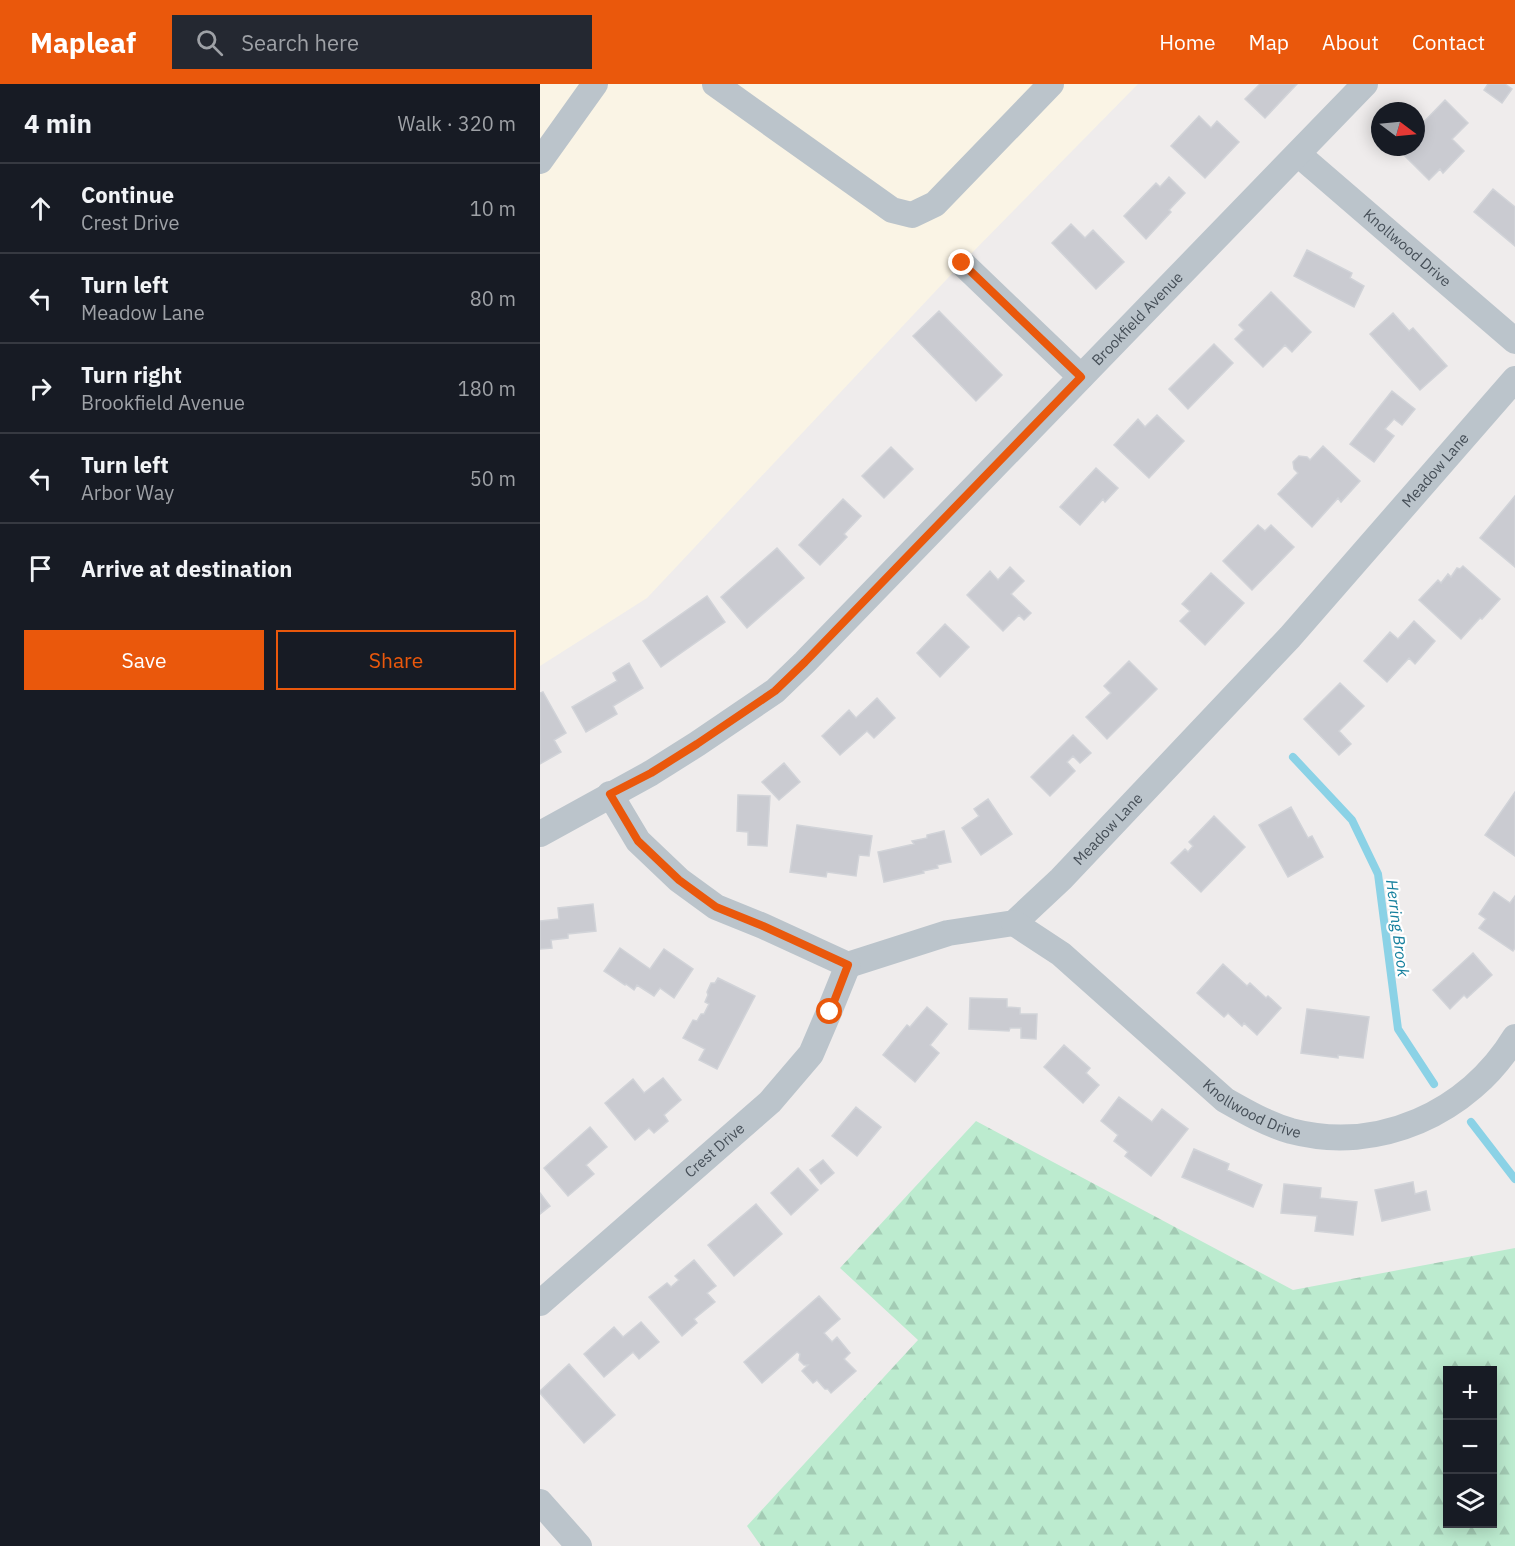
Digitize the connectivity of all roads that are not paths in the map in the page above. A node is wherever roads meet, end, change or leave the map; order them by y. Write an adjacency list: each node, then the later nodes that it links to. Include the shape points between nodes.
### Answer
1 (595, 84): 6 (street)
2 (715, 84): 3 (street, via 892,210 912,215 935,204)
3 (1051, 84)
4 (1365, 84): 5 (street, Brookfield Avenue)
5 (1298, 154): 8 (street, Knollwood Drive); 9 (street, Brookfield Avenue)
6 (540, 161)
7 (962, 263): 9 (street)
8 (1515, 340)
9 (1081, 377): 11 (street, Brookfield Avenue, via 775,691 651,773)
10 (1515, 379): 13 (street, Meadow Lane, via 1290,637 1061,879)
11 (610, 794): 12 (street, Brookfield Avenue); 14 (street, via 638,841 679,880 716,907)
12 (540, 834)
13 (1014, 923): 14 (street, via 948,933); 15 (street, Knollwood Drive, via 1061,954 1225,1100 1255,1118 1291,1131 1329,1137 1364,1136 1399,1129 1431,1116 1485,1077)
14 (848, 965): 16 (street, Crest Drive, via 811,1054 770,1102)
15 (1515, 1037)
16 (540, 1303)
17 (540, 1502): 18 (street)
18 (579, 1546)

